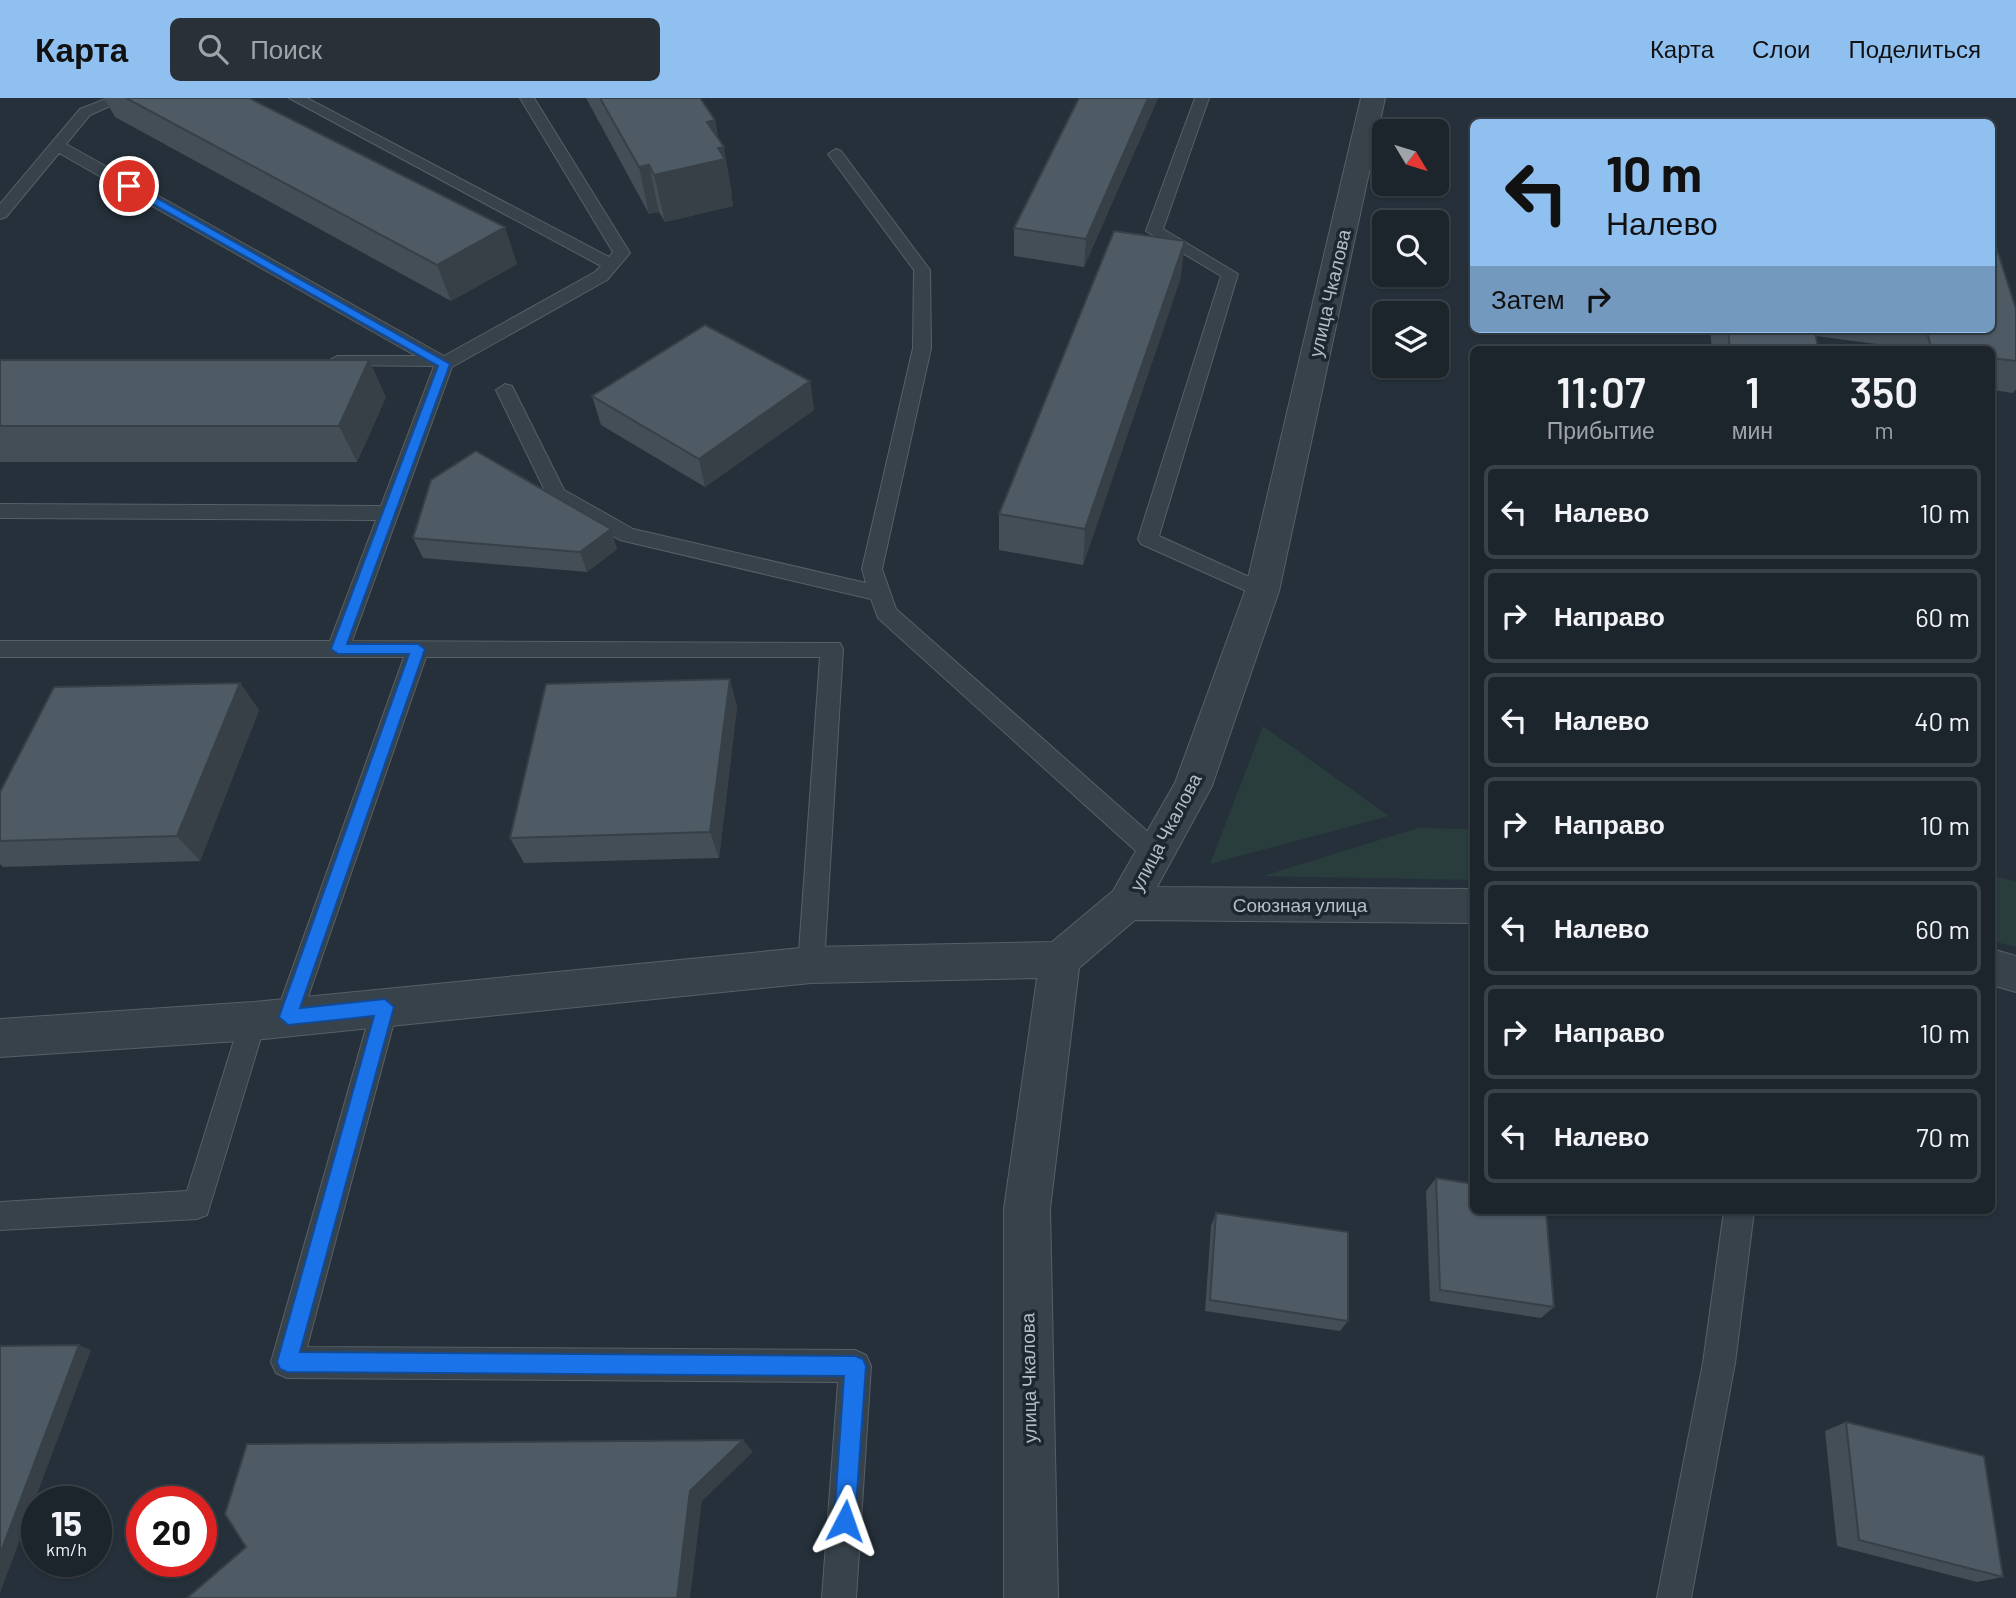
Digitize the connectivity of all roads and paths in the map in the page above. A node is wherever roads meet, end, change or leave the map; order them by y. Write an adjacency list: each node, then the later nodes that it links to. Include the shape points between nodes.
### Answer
1 (121, 98): 6 (lane, via 85,112)
2 (296, 98): 9 (lane)
3 (527, 98): 9 (lane, via 622,253)
4 (1202, 98): 15 (lane, via 1154,231 1230,274 1149,539)
5 (1373, 98): 15 (street, улица Чкалова)
6 (57, 145): 8 (lane); 11 (lane)
7 (836, 154): 16 (lane, via 922,270 922,348 872,569)
8 (0, 214)
9 (611, 265): 11 (lane, via 601,276)
10 (315, 361): 11 (lane)
11 (441, 363): 14 (lane)
12 (505, 390): 16 (lane, via 556,494 626,535)
13 (0, 511): 14 (lane)
14 (388, 513): 17 (lane)
15 (1262, 591): 20 (street, улица Чкалова, via 1193,786)
16 (880, 594): 20 (lane, via 886,612)
17 (338, 649): 18 (lane); 19 (lane)
18 (418, 649): 24 (lane, via 832,649); 28 (lane)
19 (3, 656)
20 (1156, 854): 21 (street, улица Чкалова)
21 (1127, 903): 22 (street, Союзная улица); 23 (street, улица Чкалова)
22 (1470, 906)
23 (1060, 960): 24 (street); 33 (street, улица Чкалова, via 1027,1209)
24 (811, 965): 27 (street)
25 (1995, 968): 26 (street)
26 (2016, 974)
27 (385, 1007): 28 (street); 32 (lane, via 287,1362 855,1366)
28 (270, 1019): 29 (street); 31 (lane, via 197,1205)
29 (0, 1038)
30 (1738, 1214): 34 (lane, via 1719,1363)
31 (0, 1216)
32 (839, 1598)
33 (1031, 1598)
34 (1674, 1598)

